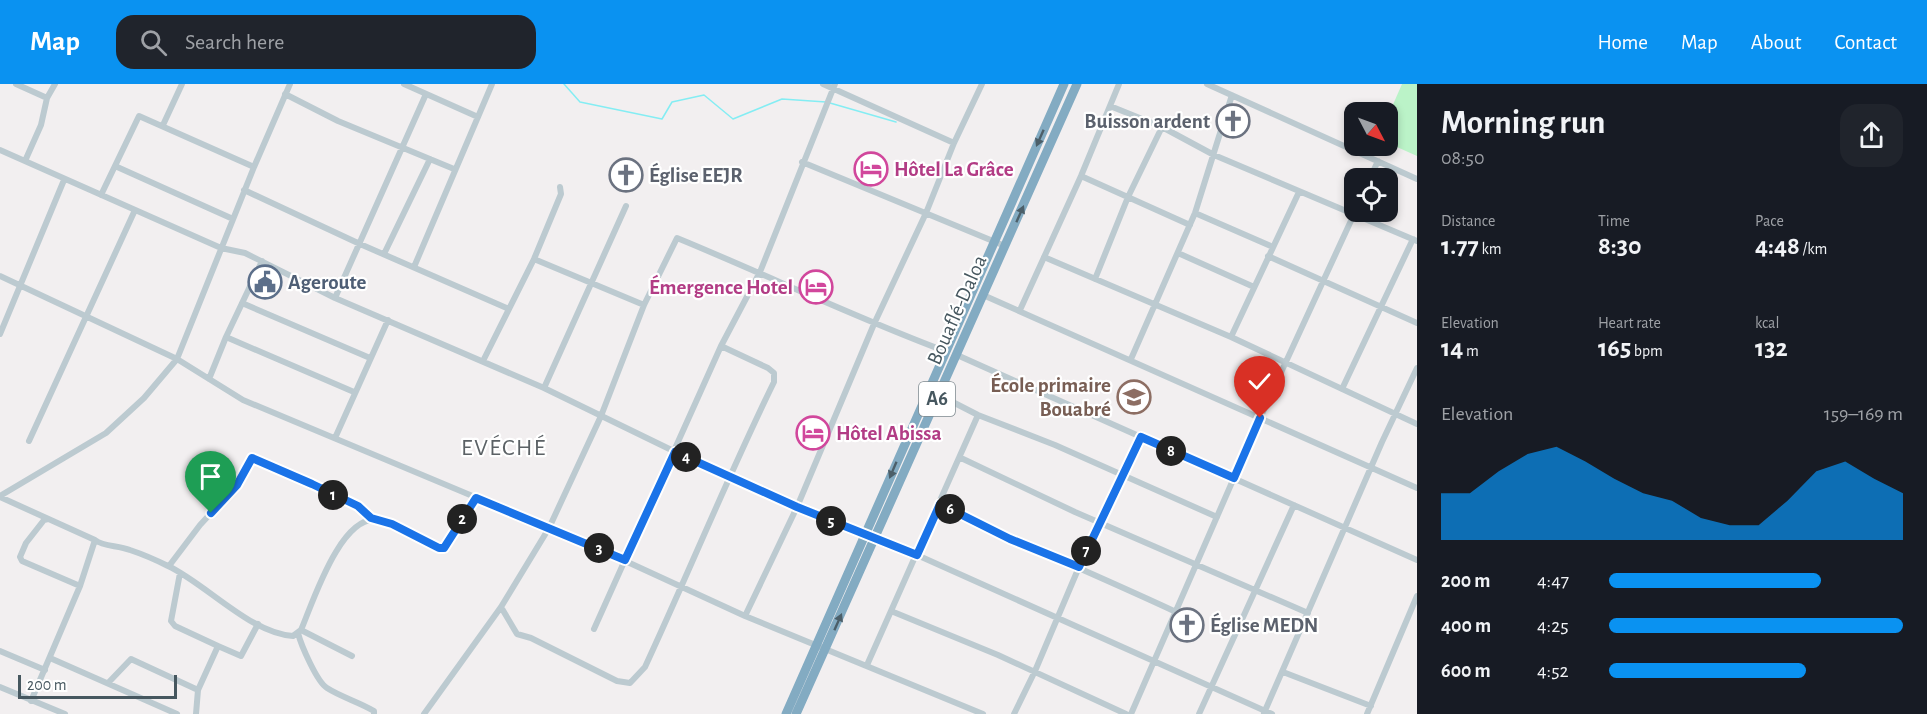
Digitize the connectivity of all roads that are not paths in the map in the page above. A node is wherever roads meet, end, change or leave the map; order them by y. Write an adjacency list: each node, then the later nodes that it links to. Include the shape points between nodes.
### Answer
1 (16, 84): 19 (street)
2 (55, 84): 19 (street)
3 (182, 84): 22 (street)
4 (290, 84): 16 (street)
5 (404, 84): 17 (street)
6 (492, 84): 21 (street)
7 (823, 84): 14 (street)
8 (982, 84): 24 (street)
9 (1064, 84): 54 (highway, Bouaflé-Daloa / A6, one-way to 54)
10 (1077, 84): 56 (highway, Bouaflé-Daloa / A6, one-way to 10)
11 (1119, 84): 20 (street)
12 (1207, 84): 15 (street)
13 (1226, 84): 15 (street)
14 (834, 86): 24 (street); 31 (street)
15 (1223, 91): 18 (street)
16 (285, 94): 25 (street, via 338,121); 33 (street)
17 (426, 94): 21 (street); 25 (street)
18 (1232, 95): 27 (street); 30 (street)
19 (47, 98): 29 (street, via 41,126)
20 (1110, 106): 23 (street); 36 (street)
21 (478, 117): 35 (street)
22 (163, 125): 32 (street, via 139,116); 33 (street)
23 (1162, 128): 27 (street); 43 (street)
24 (954, 143): 47 (street)
25 (403, 146): 28 (street); 55 (street)
26 (0, 150): 29 (street)
27 (1214, 155): 41 (street); 48 (street)
28 (430, 159): 35 (street); 60 (street)
29 (25, 161): 38 (street)
30 (1378, 161): 34 (street); 37 (street)
31 (802, 162): 47 (street); 66 (street)
32 (115, 166): 42 (street); 49 (street)
33 (254, 167): 40 (street)
34 (1375, 168)
35 (454, 169): 65 (street)
36 (1082, 176): 43 (street); 62 (street)
37 (1417, 179)
38 (64, 180): 42 (street); 71 (street)
39 (560, 188): 63 (street)
40 (244, 190): 49 (street); 55 (street)
41 (1299, 192): 45 (street); 57 (street)
42 (101, 195): 46 (street)
43 (1128, 197): 52 (street); 68 (street)
44 (626, 206): 70 (street)
45 (1344, 208)
46 (135, 210): 58 (street); 81 (street)
47 (926, 213): 54 (street); 84 (street)
48 (1195, 213): 52 (street); 57 (street)
49 (233, 219): 58 (street)
50 (1350, 222): 69 (street)
51 (1376, 222): 53 (street)
52 (1190, 225): 59 (street)
53 (1415, 240): 78 (street)
54 (993, 241): 56 (street); 89 (highway, Bouaflé-Daloa / A6)
55 (360, 244): 60 (street); 74 (street)
56 (1005, 246): 73 (highway, Bouaflé-Daloa / A6)
57 (1273, 247): 61 (street)
58 (221, 248): 64 (street); 92 (street)
59 (1178, 253): 72 (street); 77 (street)
60 (384, 254): 65 (street)
61 (1268, 256): 69 (street); 72 (street)
62 (1044, 257): 68 (street); 80 (street)
63 (534, 260): 70 (street); 79 (street)
64 (261, 261): 74 (street); 75 (street)
65 (414, 267): 79 (street)
66 (760, 272): 76 (street, via 677,238); 84 (street); 88 (street)
67 (0, 276): 71 (street)
68 (1095, 279): 77 (street)
69 (1322, 280): 78 (street); 95 (street)
70 (590, 284): 76 (street); 98 (street)
71 (20, 286): 81 (street); 85 (street)
72 (1254, 287): 87 (street)
73 (983, 295): 80 (street); 90 (highway, Bouaflé-Daloa / A6)
74 (335, 298): 82 (street)
75 (242, 303): 86 (street); 91 (street)
76 (644, 305): 104 (street)
77 (1156, 305): 87 (street); 93 (street)
78 (1381, 306): 83 (street); 99 (street)
79 (509, 309): 94 (street)
80 (1020, 310): 93 (street)
81 (86, 317): 92 (street); 109 (street)
82 (388, 320): 91 (street); 94 (street)
83 (1417, 323)
84 (874, 324): 89 (street); 121 (street)
85 (0, 334)
86 (226, 337): 97 (street); 100 (street)
87 (1232, 337): 95 (street)
88 (721, 346): 110 (street); 114 (street, via 774,373 774,382)
89 (945, 351): 128 (highway, Bouaflé-Daloa / A6, one-way to 128)
90 (957, 355): 101 (highway, Bouaflé-Daloa / A6); 107 (street)
91 (370, 358): 100 (street)
92 (177, 359): 97 (street); 117 (street, via 144,398 106,433)
93 (1131, 359): 105 (street)
94 (483, 361): 98 (street)
95 (1285, 361): 99 (street); 105 (street)
96 (1417, 368): 103 (street)
97 (209, 379): 108 (street, via 243,400)
98 (544, 388): 104 (street)
99 (1342, 389): 103 (street)
100 (354, 392): 108 (street)
101 (939, 395): 102 (street); 128 (highway, Bouaflé-Daloa / A6)
102 (978, 415): 111 (street); 113 (street)
103 (1396, 415): 106 (street); 112 (street)
104 (601, 416): 110 (street); 127 (street)
105 (1260, 418): 112 (street); 115 (street)
106 (1417, 424)
107 (1141, 437): 113 (street); 115 (street)
108 (335, 438): 118 (street)
109 (29, 441)
110 (675, 452): 114 (street); 131 (street)
111 (961, 458): 119 (street); 125 (street)
112 (1371, 469): 116 (street); 126 (street)
113 (1122, 476): 122 (street); 125 (street)
114 (727, 477): 121 (street); 138 (street)
115 (1234, 478): 120 (street); 122 (street)
116 (1417, 488)
117 (0, 497): 124 (street)
118 (476, 498): 123 (street, via 442,548); 127 (street)
119 (940, 504): 130 (street); 135 (street)
120 (1294, 505): 126 (street); 139 (street)
121 (797, 507): 128 (street); 145 (street)
122 (1217, 517): 133 (street)
123 (371, 518): 134 (street, via 358,506 252,458 232,491); 149 (street, via 346,537 326,571)
124 (49, 519): 129 (street); 137 (street, via 26,543 20,557)
125 (1100, 521): 133 (street); 135 (street)
126 (1346, 527): 132 (street); 144 (street)
127 (549, 528): 131 (street); 141 (street)
128 (870, 537): 130 (street); 151 (highway, Bouaflé-Daloa / A6)
129 (95, 540): 134 (street); 137 (street)
130 (917, 555): 142 (street); 146 (street)
131 (625, 560): 138 (street); 148 (street)
132 (1417, 560)
133 (1197, 563): 139 (street); 143 (street)
134 (169, 566): 136 (street)
135 (1079, 567): 143 (street); 146 (street)
136 (180, 573): 147 (street); 150 (street, via 171,621)
137 (80, 586): 154 (street)
138 (682, 589): 141 (street, via 645,667 630,683 602,675 541,642 517,634); 145 (street)
139 (1256, 590): 144 (street); 162 (street)
140 (1417, 596): 165 (street)
141 (501, 607): 171 (street)
142 (891, 611): 156 (street); 158 (street)
143 (1176, 612): 155 (street)
144 (1308, 613): 159 (street)
145 (744, 616): 151 (street)
146 (1058, 619): 155 (street); 158 (street)
147 (258, 624): 149 (street, via 288,636); 150 (street, via 241,656)
148 (594, 629)
149 (300, 632): 153 (street); 170 (street, via 301,644 324,687)
150 (218, 646): 163 (street)
151 (822, 646): 156 (street); 172 (highway, Bouaflé-Daloa / A6); 173 (highway, Bouaflé-Daloa / A6)
152 (0, 651): 157 (street)
153 (352, 656)
154 (50, 658): 157 (street); 160 (street)
155 (1154, 663): 162 (street); 177 (street)
156 (867, 665): 174 (street)
157 (45, 670): 164 (street)
158 (1035, 671): 175 (street); 176 (street)
159 (1283, 672): 165 (street); 166 (street)
160 (109, 682): 163 (street, via 131,659); 168 (street)
161 (0, 687): 164 (street)
162 (1210, 687): 166 (street); 178 (street)
163 (198, 690): 169 (street)
164 (31, 702): 167 (street)
165 (1371, 706): 180 (street)
166 (1264, 713): 179 (street)
167 (64, 714)
168 (177, 714)
169 (196, 714)
170 (374, 714)
171 (424, 714)
172 (786, 714)
173 (796, 714)
174 (983, 714)
175 (1014, 714)
176 (1126, 714)
177 (1131, 714)
178 (1199, 714)
179 (1272, 714)
180 (1367, 714)

